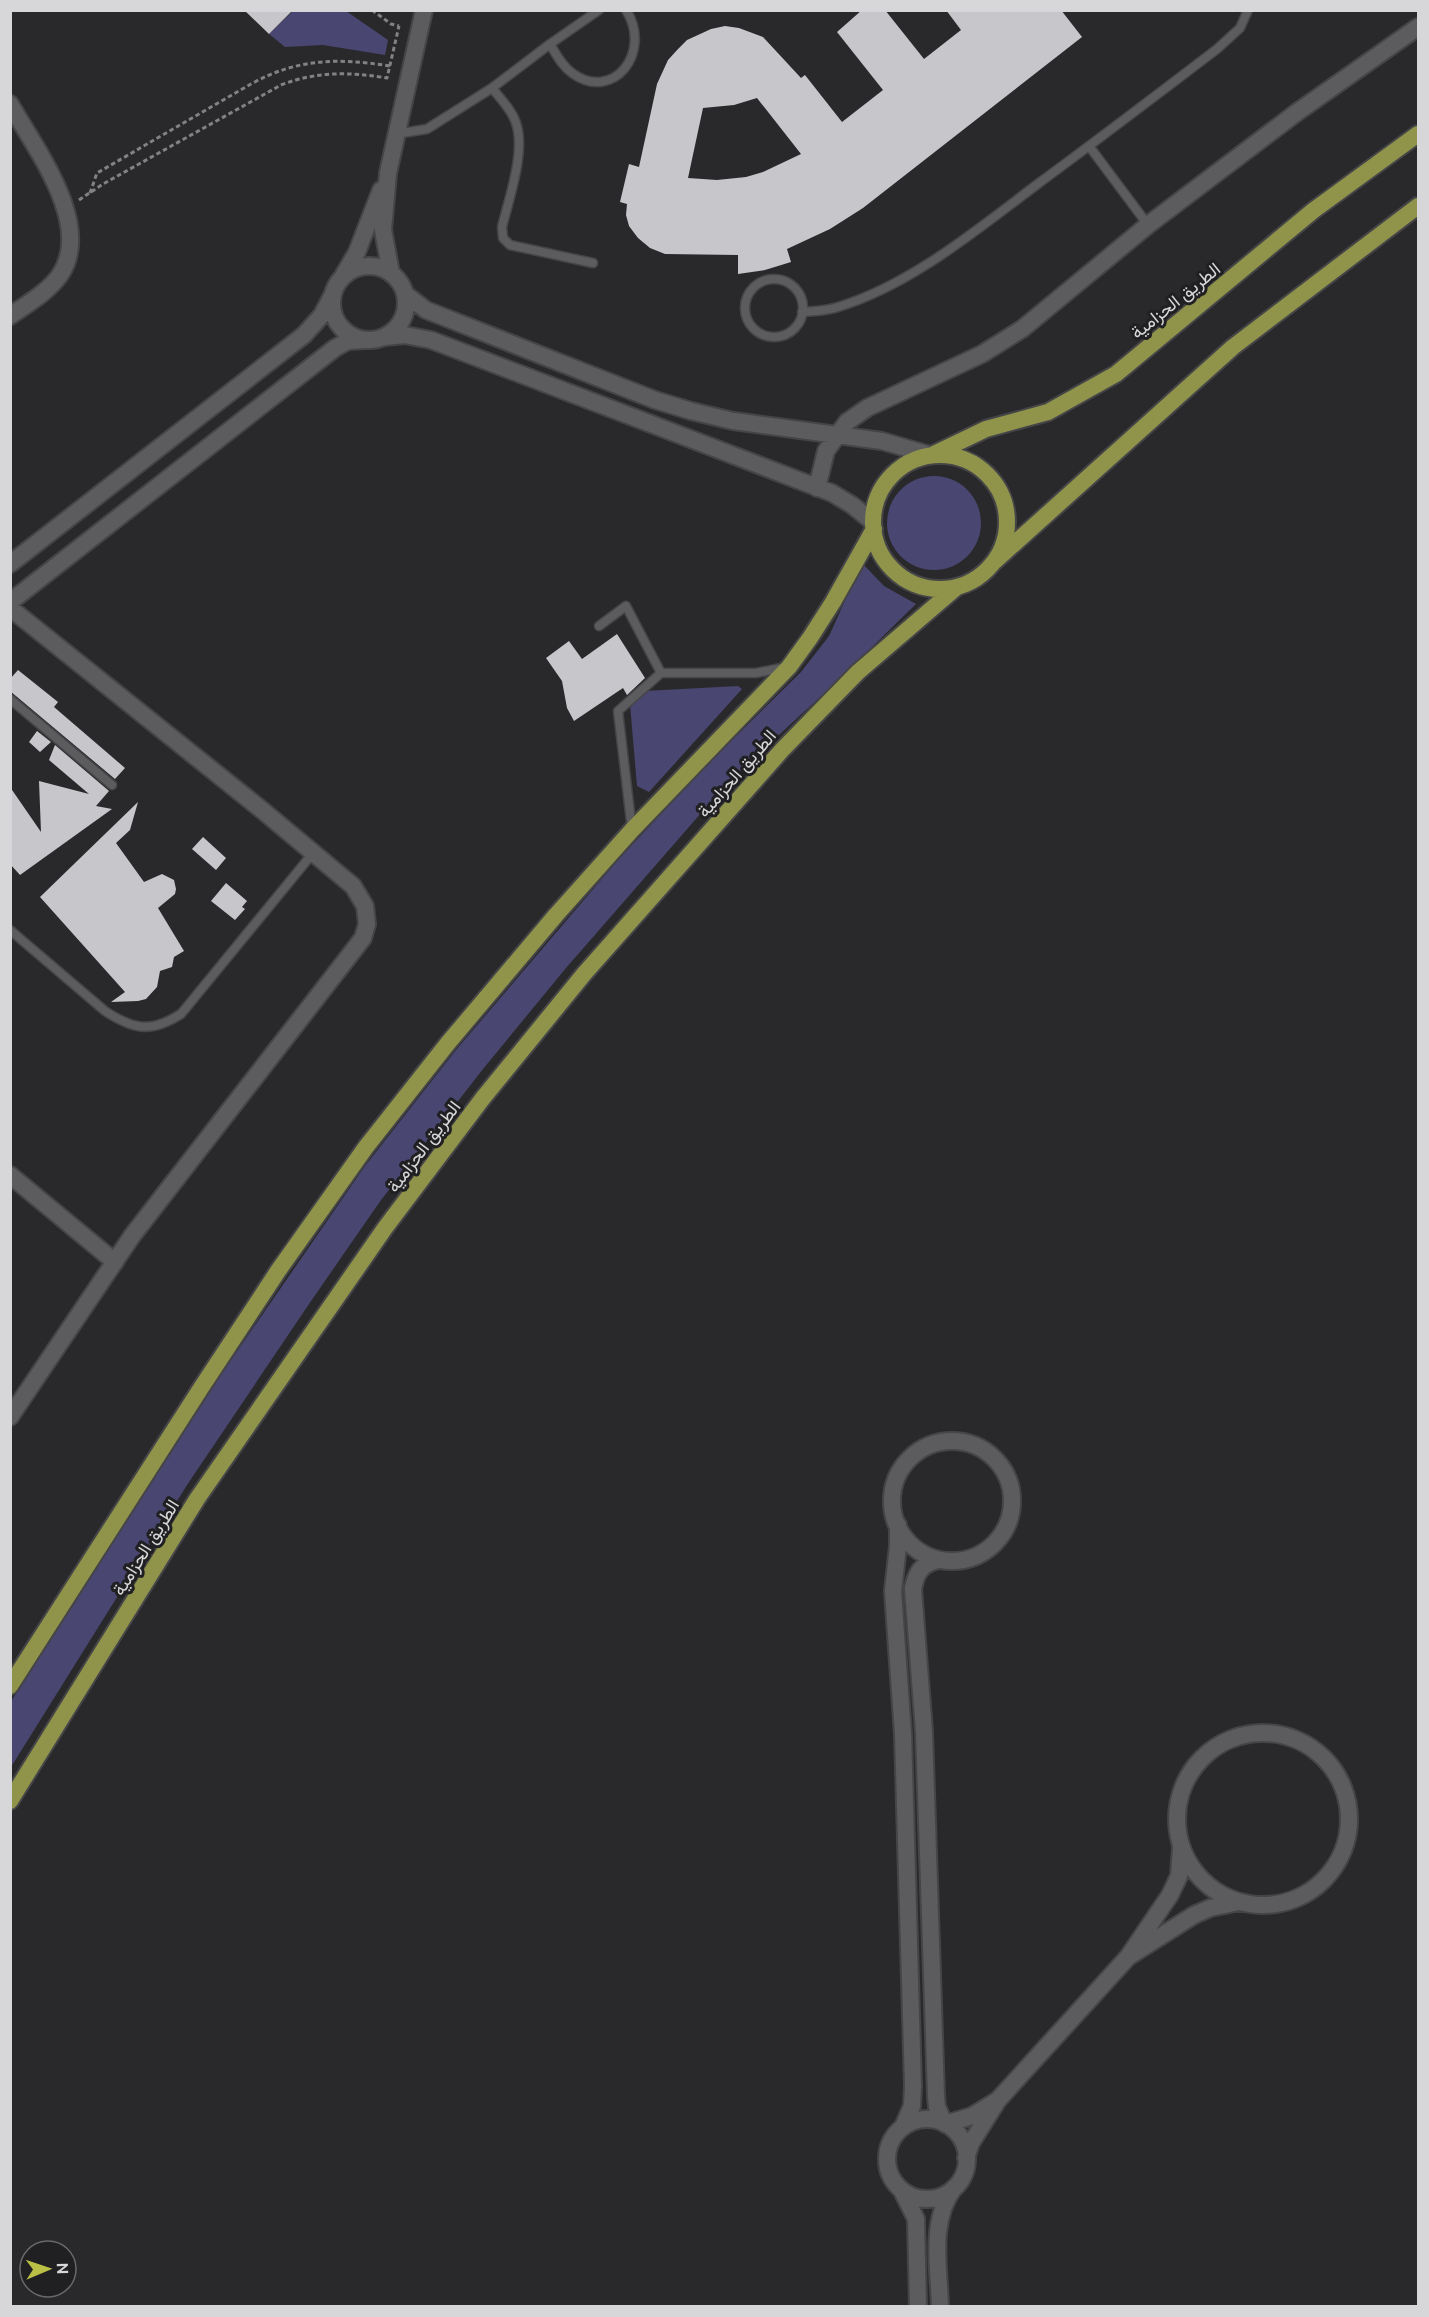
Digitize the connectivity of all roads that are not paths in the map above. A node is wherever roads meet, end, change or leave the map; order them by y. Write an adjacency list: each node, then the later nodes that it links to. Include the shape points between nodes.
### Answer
1 (424, 10): 9 (street)
2 (599, 10): 6 (lane)
3 (626, 10): 6 (lane, via 634,28 633,54 627,66 606,80 593,81 570,72)
4 (1248, 10): 11 (lane, via 1240,28 1229,39)
5 (1419, 27): 14 (street, via 1296,112)
6 (550, 44): 7 (lane)
7 (492, 88): 9 (lane, via 427,129); 15 (lane, via 514,119 518,132 503,238 510,245)
8 (10, 104): 21 (street, via 63,200 70,228 70,245 59,276)
9 (396, 134): 12 (street)
10 (1419, 134): 27 (highway, الطريق الحزامية, via 1314,210 1116,374 1048,412 986,429)
11 (1089, 146): 14 (lane); 20 (lane, via 979,227 890,285 835,308)
12 (388, 173): 16 (street, via 383,230); 17 (street)
13 (1419, 206): 30 (highway, الطريق الحزامية, via 1233,347)
14 (1148, 225): 26 (street, via 1022,329 981,354 867,408)
15 (593, 263)
16 (392, 273): 17 (street, via 361,266); 18 (street)
17 (343, 277): 19 (street)
18 (405, 294): 22 (street, via 402,319); 24 (street, via 426,310)
19 (332, 296): 23 (street, via 332,308 343,330); 31 (street, via 304,335)
20 (802, 312): 20 (lane, via 800,295 784,280 761,281 746,298 747,320 764,335 786,334 796,327)
21 (10, 316)
22 (384, 337): 23 (street); 25 (street, via 405,335 431,340)
23 (365, 340): 33 (street, via 348,340 335,348)
24 (608, 381): 25 (street); 26 (street, via 655,400 733,421)
25 (599, 404): 28 (street)
26 (836, 435): 27 (street, via 882,441); 28 (street, via 826,451)
27 (932, 455): 29 (highway, الطريق الحزامية, via 896,471 883,486 875,503); 30 (highway, الطريق الحزامية, via 956,456 976,464 992,479 1003,498 1007,519 1004,541)
28 (817, 488): 29 (street, via 852,505)
29 (873, 526): 32 (highway, الطريق الحزامية, via 888,564 902,577 919,586); 36 (highway, الطريق الحزامية, via 833,602)
30 (995, 561): 32 (highway, الطريق الحزامية, via 972,581)
31 (10, 564)
32 (957, 587): 49 (highway, الطريق الحزامية, via 858,672 782,750 584,974 483,1098 385,1228 197,1499)
33 (10, 602)
34 (10, 608): 41 (street)
35 (599, 626): 37 (lane, via 626,606)
36 (789, 667): 37 (lane, via 756,673); 40 (highway, الطريق الحزامية)
37 (661, 674): 40 (lane, via 618,711)
38 (10, 699): 39 (lane)
39 (112, 785)
40 (632, 830): 48 (highway, الطريق الحزامية, via 448,1042 366,1147 278,1271)
41 (313, 853): 42 (lane, via 181,1014 160,1025 134,1027 122,1022); 44 (street, via 353,886 365,906 367,924 363,938)
42 (10, 930)
43 (10, 1175): 44 (street)
44 (115, 1262): 45 (street)
45 (10, 1418)
46 (897, 1525): 47 (street, via 910,1543); 47 (street, via 892,1504 895,1484 912,1457 943,1442 966,1442 987,1452 1001,1465 1010,1483 1008,1523 996,1542 978,1556); 55 (street, via 893,1591 903,1734 913,2086 912,2106)
47 (938, 1560): 54 (street, via 920,1569 913,1596 924,1732 936,2096)
48 (10, 1686)
49 (10, 1801)
50 (1181, 1847): 51 (street, via 1198,1876); 51 (street, via 1177,1831 1179,1798 1193,1768 1218,1745 1234,1737 1268,1732 1301,1742 1322,1757 1338,1777 1349,1814 1345,1845 1338,1861 1304,1895 1288,1902); 52 (street, via 1179,1876 1170,1895)
51 (1239, 1902): 52 (street, via 1210,1908)
52 (1128, 1957): 53 (street)
53 (998, 2100): 54 (street, via 972,2116); 56 (street, via 971,2143)
54 (944, 2123): 55 (street, via 918,2120); 56 (street, via 959,2135)
55 (903, 2127): 58 (street, via 892,2139 887,2161 889,2172)
56 (966, 2159): 57 (street, via 962,2178)
57 (955, 2187): 58 (street, via 946,2194 924,2199); 60 (street, via 941,2209 938,2225)
58 (902, 2191): 59 (street, via 916,2218)
59 (918, 2307)
60 (940, 2307)

